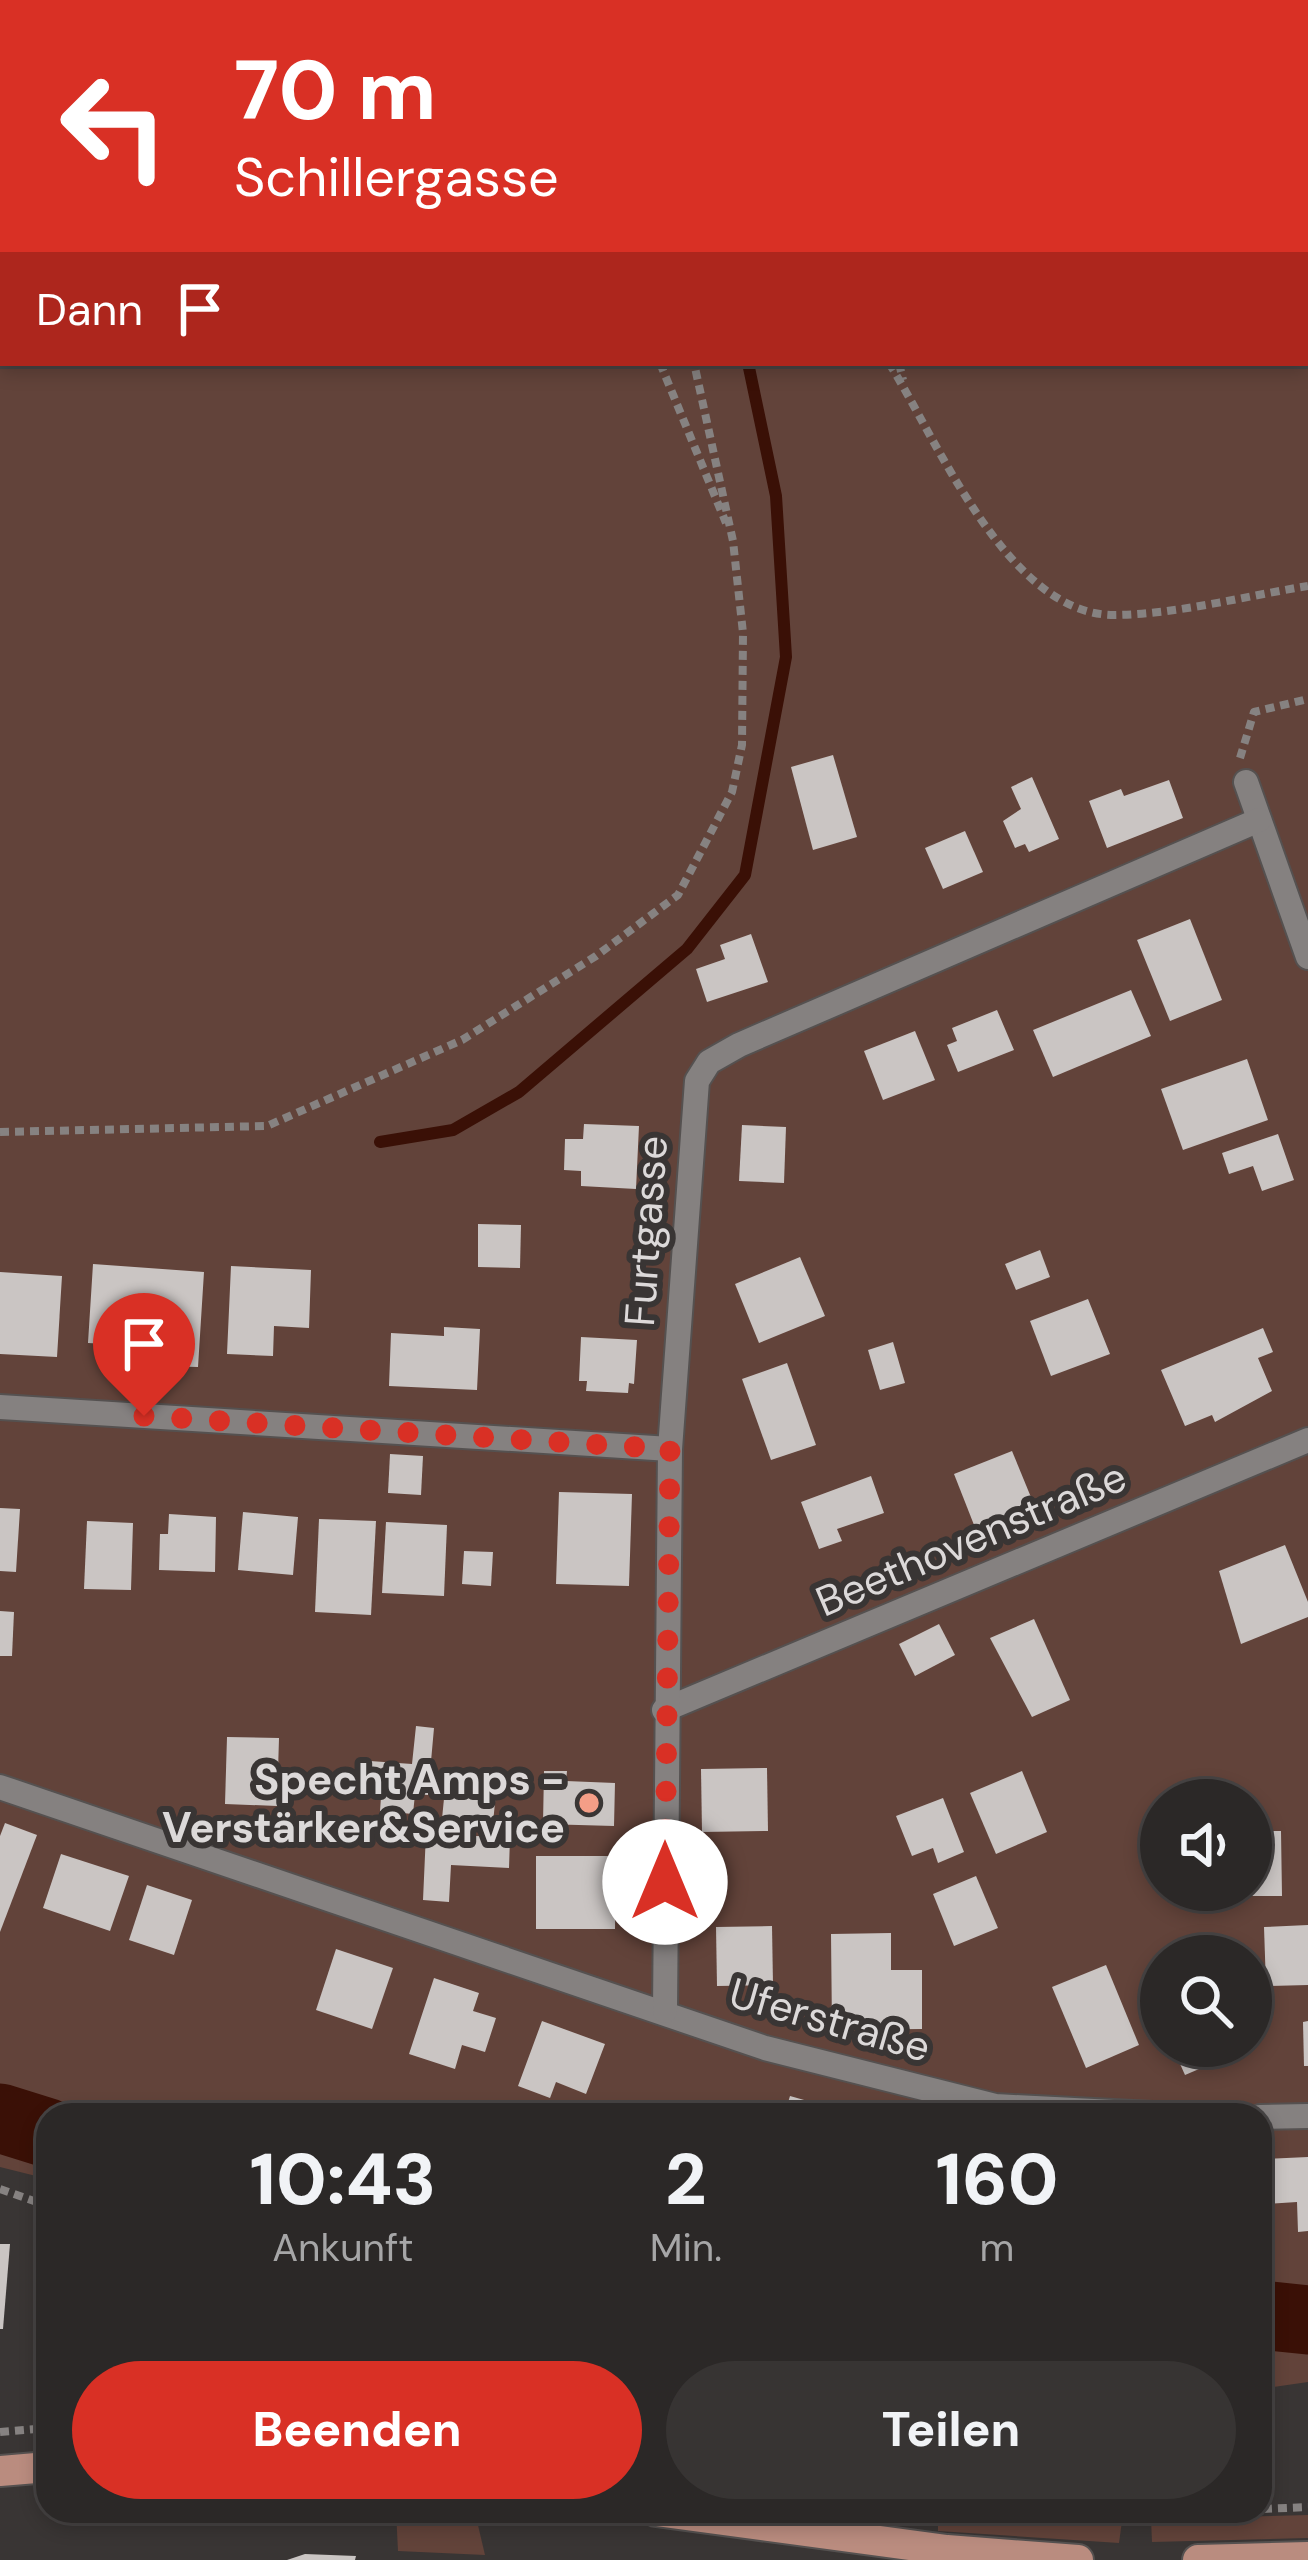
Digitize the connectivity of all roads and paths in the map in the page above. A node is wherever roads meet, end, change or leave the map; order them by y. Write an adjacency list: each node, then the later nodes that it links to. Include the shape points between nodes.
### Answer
1 (661, 366): 6 (path)
2 (695, 366): 6 (path)
3 (891, 366): 5 (path)
4 (900, 366): 5 (path)
5 (904, 387): 7 (path, via 944,466 1019,568 1066,602 1111,615)
6 (733, 541): 12 (path, via 742,745 732,791 678,895 462,1040 267,1126)
7 (1308, 586)
8 (1308, 699): 9 (path, via 1254,712 1238,751)
9 (1246, 782): 10 (street)
10 (1259, 820): 11 (street); 15 (street, Furtgasse, via 709,1062 694,1099)
11 (1308, 957)
12 (0, 1132)
13 (0, 1407): 15 (street)
14 (1308, 1440): 16 (street, Beethovenstraße)
15 (670, 1449): 16 (street, Furtgasse)
16 (664, 1710): 18 (street, Furtgasse)
17 (0, 1787): 18 (street, Uferstraße)
18 (665, 2011): 19 (street, Uferstraße, via 765,2048)
19 (983, 2103)
20 (1308, 2116): 21 (street)
21 (1272, 2117)
22 (0, 2189): 23 (path)
23 (36, 2202)
24 (36, 2429): 25 (path)
25 (0, 2432)
26 (36, 2468): 27 (main road)
27 (0, 2470)
28 (1308, 2507): 29 (path)
29 (1272, 2509)
30 (746, 2523): 32 (main road)
31 (1308, 2557): 33 (main road)
32 (1078, 2560)
33 (1198, 2560)

